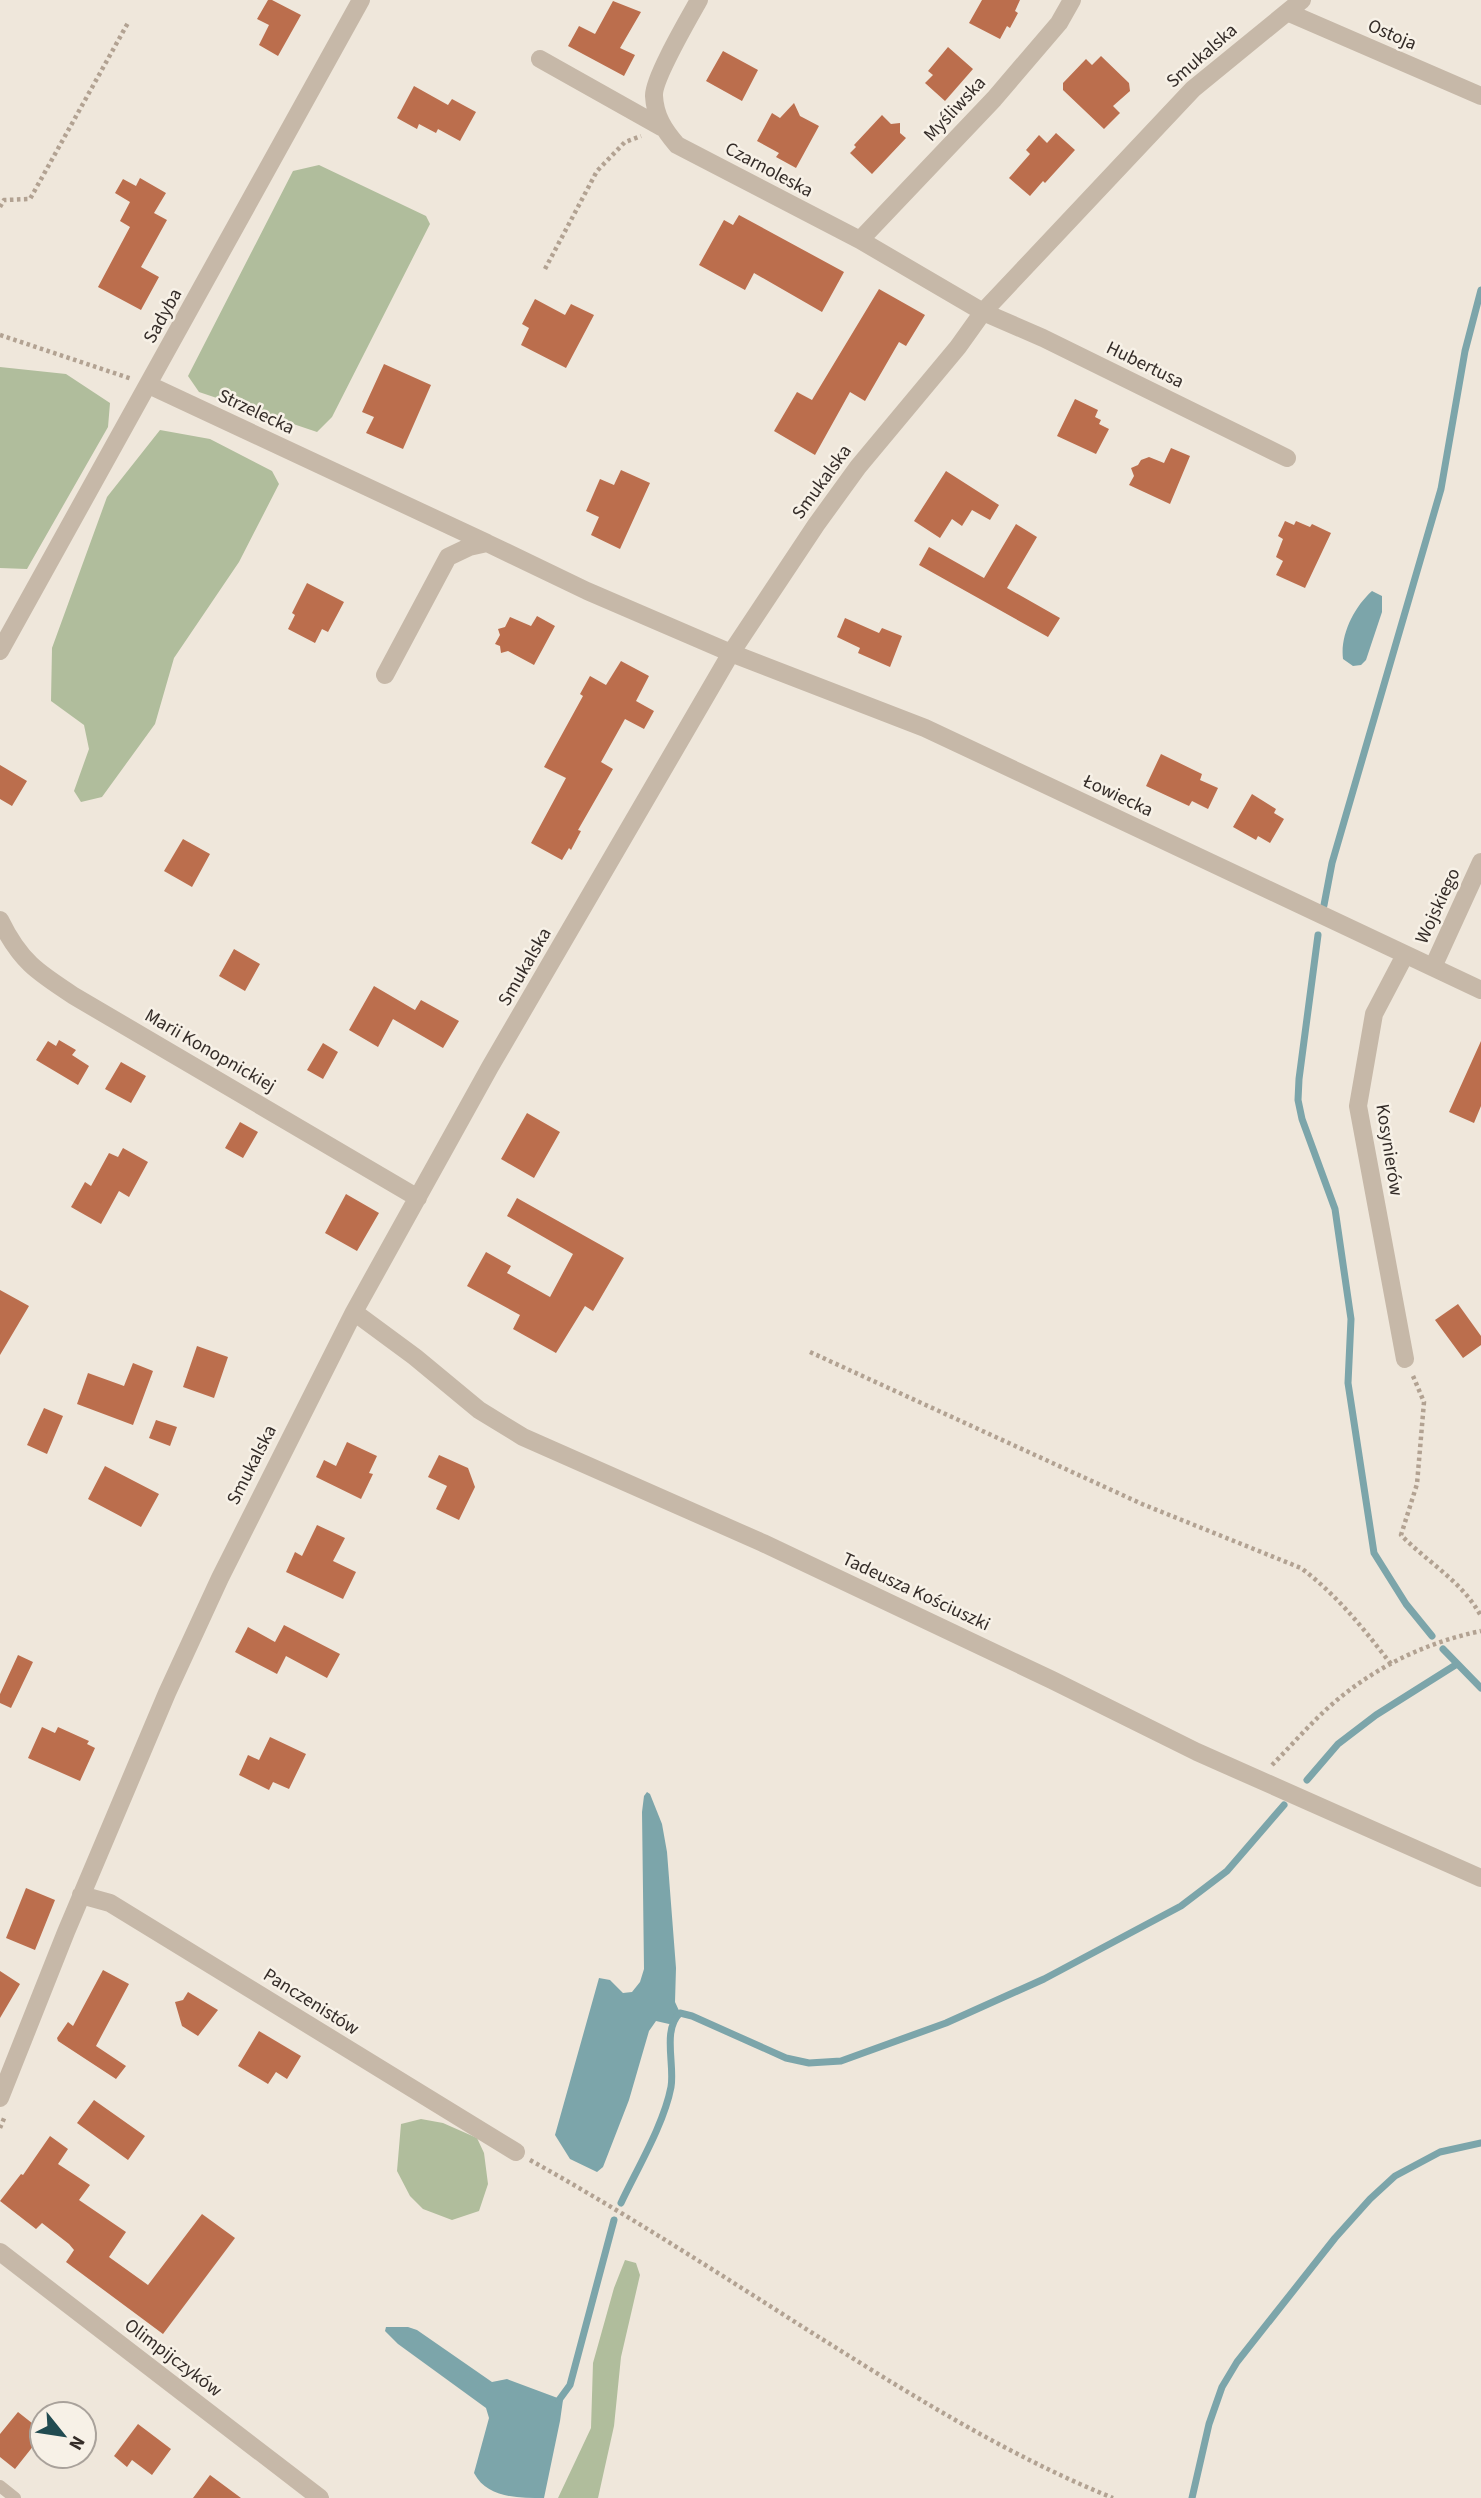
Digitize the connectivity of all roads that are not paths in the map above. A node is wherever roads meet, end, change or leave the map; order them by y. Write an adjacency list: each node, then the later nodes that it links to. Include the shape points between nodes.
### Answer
1 (361, 0): 11 (street, Sadyba)
2 (699, 0): 8 (street, via 653,94)
3 (1072, 0): 9 (street, Myśliwska, via 1059,23 994,99)
4 (1302, 0): 5 (street, Smukalska)
5 (1287, 12): 7 (street, Ostoja); 10 (street, Smukalska, via 1193,89)
6 (540, 59): 8 (street, Czarnoleska)
7 (1481, 96)
8 (662, 127): 9 (street, Czarnoleska, via 677,145)
9 (860, 240): 10 (street, Czarnoleska)
10 (984, 312): 12 (street, Hubertusa); 15 (street, Smukalska, via 858,467)
11 (149, 385): 13 (street, Strzelecka); 14 (street, Sadyba)
12 (1287, 458)
13 (487, 542): 15 (street, Strzelecka, via 586,591); 16 (street, via 448,557)
14 (0, 652)
15 (731, 653): 19 (street, Łowiecka, via 925,728); 22 (street, Smukalska)
16 (385, 675)
17 (1481, 862): 20 (street, Wojskiego)
18 (0, 920): 22 (street, Marii Konopnickiej, via 34,970)
19 (1405, 955): 20 (street, Łowiecka); 24 (street, Kosynierów, via 1374,1014 1359,1106)
20 (1433, 967): 21 (street, Łowiecka)
21 (1481, 990)
22 (418, 1198): 23 (street, Smukalska)
23 (354, 1312): 25 (street, Tadeusza Kościuszki, via 479,1410 523,1437 763,1543 1197,1752); 26 (street, Smukalska, via 219,1578)
24 (1405, 1359)
25 (1481, 1878)
26 (81, 1895): 27 (street, Smukalska); 28 (street, Panczenistów, via 110,1903)
27 (0, 2098)
28 (516, 2152)
29 (0, 2252): 32 (street, Olimpijczyków)
30 (0, 2486): 31 (lane)
31 (15, 2498)
32 (320, 2498)

